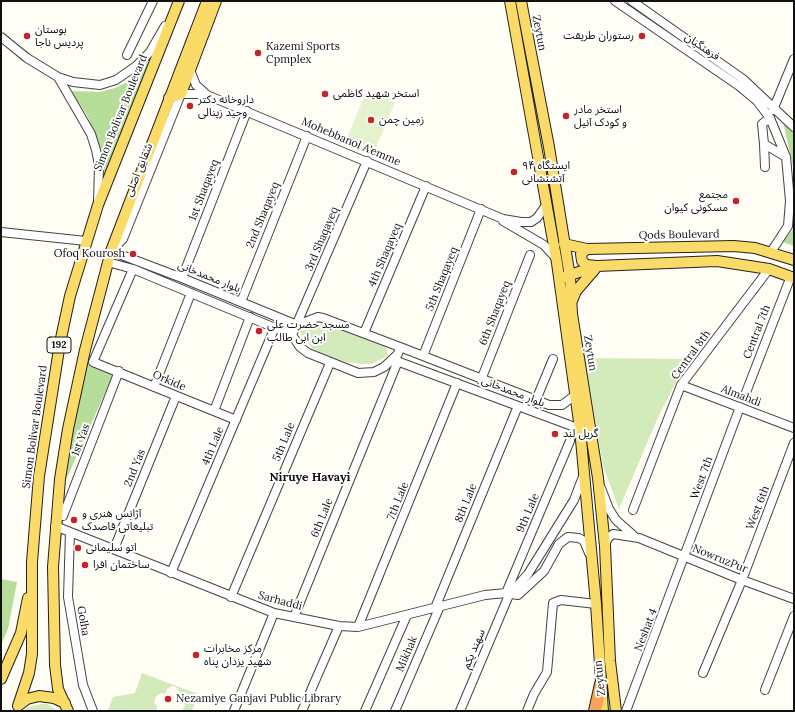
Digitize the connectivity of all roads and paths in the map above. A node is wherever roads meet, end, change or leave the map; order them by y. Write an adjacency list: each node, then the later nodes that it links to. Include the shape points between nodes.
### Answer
1 (153, 1): 10 (street)
2 (207, 1): 16 (main road, 192)
3 (216, 1): 12 (main road)
4 (510, 1): 24 (main road, Zeytun)
5 (521, 1): 23 (main road, Zeytun)
6 (615, 1): 19 (street, فرهنگیان, via 739,86 757,101)
7 (632, 1): 17 (street, فرهنگیان, via 743,79)
8 (178, 3): 13 (street, via 150,52 116,80 100,85 73,82); 31 (main road, Simon Bolivar Boulevard / 192)
9 (1, 36): 13 (street, via 28,58)
10 (127, 55)
11 (794, 59): 17 (street)
12 (190, 70): 14 (main road); 15 (street, Mohebbanol A'emme, via 196,85)
13 (58, 77): 31 (street, via 91,134 98,165)
14 (181, 94): 15 (street, Mohebbanol A'emme); 16 (main road); 39 (street, شقایق اصلی, via 123,239)
15 (207, 94): 18 (street, Mohebbanol A'emme)
16 (169, 98): 39 (main road, 192)
17 (775, 107): 19 (street); 20 (street, فرهنگیان)
18 (246, 111): 21 (street, Mohebbanol A'emme); 50 (street, 1st Shaqayeq)
19 (770, 118): 22 (street, via 762,124); 25 (street, فرهنگیان)
20 (794, 127)
21 (307, 136): 26 (street, Mohebbanol A'emme); 53 (street, 2nd Shaqayeq)
22 (764, 144): 25 (street); 27 (street)
23 (549, 147): 24 (main road); 37 (main road, Zeytun)
24 (536, 148): 32 (main road, Zeytun)
25 (786, 157): 30 (street, فرهنگیان)
26 (368, 161): 29 (street, Mohebbanol A'emme); 56 (street, 3rd Shaqayeq)
27 (765, 167)
28 (794, 184): 30 (street)
29 (426, 186): 33 (street, Mohebbanol A'emme); 58 (street, 4th Shaqayeq)
30 (790, 201): 34 (street); 40 (street, via 788,226)
31 (98, 204): 36 (main road, Simon Bolivar Boulevard / 192)
32 (547, 204): 33 (street, via 537,218 526,223); 44 (main road, Zeytun)
33 (484, 211): 44 (street, via 544,245 551,251); 61 (street, 5th Shaqayeq)
34 (794, 215)
35 (1, 232): 36 (street)
36 (86, 242): 94 (main road, Simon Bolivar Boulevard / 192, via 70,296 60,343 39,476)
37 (564, 244): 38 (main road, Qods Boulevard); 48 (main road, Zeytun)
38 (587, 249): 40 (main road, Qods Boulevard, via 734,246); 45 (main road, via 581,254 582,261 586,265)
39 (111, 251): 43 (main road, 192); 50 (street, بلوار محمدخانی)
40 (771, 252): 42 (main road, Qods Boulevard)
41 (530, 255): 66 (street, 6th Shaqayeq)
42 (794, 260)
43 (108, 262): 46 (street, بلوار محمدخانی); 87 (main road, 192, via 68,429)
44 (557, 263): 51 (main road, Zeytun)
45 (597, 266): 47 (main road, via 717,261); 48 (main road); 54 (main road, via 576,291)
46 (133, 269): 52 (street, بلوار محمدخانی); 65 (street, Orkide, via 94,362)
47 (769, 269): 49 (main road); 68 (street, Central 8th)
48 (570, 276): 51 (main road); 54 (main road, Zeytun)
49 (792, 277): 70 (street, Central 7th)
50 (182, 278): 53 (street, بلوار محمدخانی)
51 (559, 278): 72 (main road, Zeytun)
52 (192, 293): 55 (street, بلوار محمدخانی); 69 (street)
53 (240, 302): 56 (street, بلوار محمدخانی)
54 (571, 302): 84 (main road, Zeytun)
55 (250, 317): 57 (street, بلوار محمدخانی); 76 (street)
56 (298, 325): 58 (street, بلوار محمدخانی, via 318,317); 59 (street, 3rd Shaqayeq)
57 (275, 328): 59 (street, بلوار محمدخانی); 78 (street, 4th Lale)
58 (364, 333): 60 (street, بلوار محمدخانی)
59 (292, 335): 64 (street, via 308,353)
60 (400, 347): 61 (street, بلوار محمدخانی); 63 (street, 6th Lale)
61 (423, 356): 66 (street, بلوار محمدخانی)
62 (553, 359): 73 (street)
63 (396, 360): 64 (street, via 367,374); 67 (street, بلوار محمدخانی); 105 (street, 6th Lale)
64 (330, 363): 98 (street, 5th Lale)
65 (119, 371): 69 (street, Orkide); 86 (street, 1st Yas)
66 (481, 380): 73 (street, بلوار محمدخانی)
67 (458, 383): 74 (street, بلوار محمدخانی); 107 (street, 7th Lale)
68 (681, 385): 75 (street, Almahdi); 85 (street, Central 8th)
69 (154, 386): 71 (street, Orkide)
70 (744, 395)
71 (176, 396): 76 (street, Orkide); 91 (street, 2nd Yas)
72 (574, 396): 73 (street, بلوار محمدخانی, via 562,405 549,406); 80 (main road, Zeytun)
73 (540, 402): 77 (street, via 546,408)
74 (518, 406): 77 (street, بلوار محمدخانی); 101 (street, 8th Lale)
75 (740, 407): 79 (street, Almahdi); 92 (street, West 7th)
76 (214, 411): 78 (street, Orkide)
77 (539, 414): 80 (street, بلوار محمدخانی)
78 (236, 420): 95 (street, 4th Lale)
79 (794, 428)
80 (580, 429): 83 (main road, Zeytun)
81 (570, 441): 97 (street, 9th Lale)
82 (794, 443): 96 (street, West 6th)
83 (584, 473): 93 (main road, Zeytun); 97 (street, via 570,507 528,574)
84 (598, 478): 89 (street, NowruzPur, via 609,509 616,520 625,530); 90 (main road, Zeytun)
85 (633, 510)
86 (63, 516)
87 (55, 526): 88 (street, Sarhaddi); 112 (main road, 192, via 54,649 58,689)
88 (70, 532): 91 (street, Sarhaddi); 114 (street, Golha, via 68,597 83,685)
89 (639, 538): 90 (street, NowruzPur, via 613,534); 92 (street, NowruzPur)
90 (605, 546): 123 (main road, Zeytun, via 610,661)
91 (114, 549): 95 (street, Sarhaddi)
92 (685, 557): 96 (street, NowruzPur); 124 (street, Neshat 4)
93 (592, 561): 97 (street, Sarhaddi, via 584,541 568,538 559,544 544,571 529,587 518,595); 100 (main road, Zeytun)
94 (32, 562): 109 (main road, via 24,621); 113 (main road, Simon Bolivar Boulevard / 192, via 30,673)
95 (171, 573): 98 (street, Sarhaddi)
96 (742, 580): 99 (street, NowruzPur); 108 (street, West 6th)
97 (507, 594): 101 (street, Sarhaddi, via 485,595); 119 (street, سهند يكم)
98 (231, 597): 102 (street, Sarhaddi)
99 (794, 599)
100 (596, 604): 110 (main road, Zeytun); 120 (street, via 561,600 553,603 547,672)
101 (437, 607): 103 (street, Sarhaddi); 118 (street, Mikhak)
102 (274, 613): 105 (street, Sarhaddi); 115 (street)
103 (407, 615): 107 (street, Sarhaddi); 117 (street, Mikhak)
104 (794, 616): 111 (street)
105 (294, 617): 106 (street, Sarhaddi)
106 (339, 626): 107 (street, Sarhaddi); 116 (street)
107 (358, 627)
108 (704, 673)
109 (1, 679)
110 (601, 684): 121 (highway); 122 (main road, Zeytun)
111 (765, 690)
112 (67, 707): 113 (main road, via 54,698 39,696 27,699)
113 (16, 709)
114 (93, 711)
115 (234, 711)
116 (302, 711)
117 (365, 711)
118 (395, 711)
119 (460, 711)
120 (527, 711)
121 (595, 711)
122 (603, 711)
123 (616, 711)
124 (626, 711)

